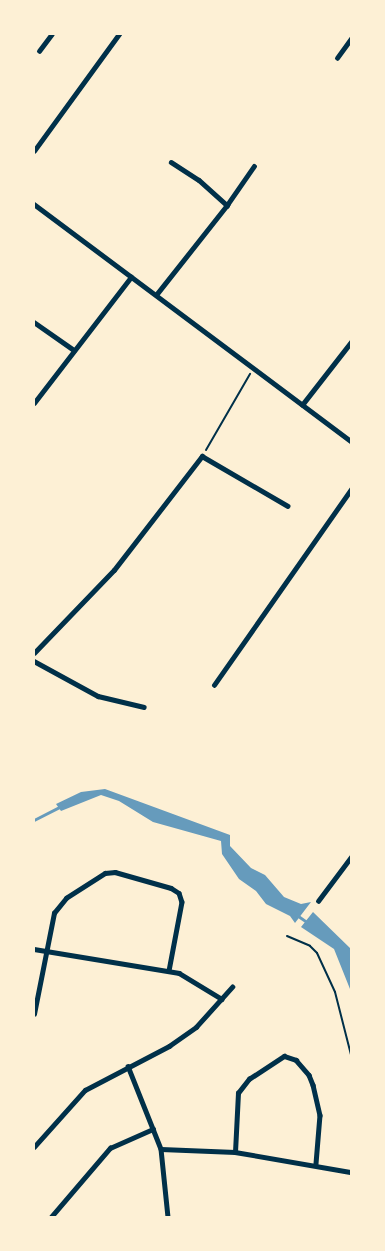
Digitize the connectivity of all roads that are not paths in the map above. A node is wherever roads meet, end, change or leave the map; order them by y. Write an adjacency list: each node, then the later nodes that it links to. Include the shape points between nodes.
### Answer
1 (52, 34): 4 (street)
2 (119, 34): 6 (street)
3 (351, 39): 5 (street)
4 (39, 51)
5 (337, 58)
6 (34, 151)
7 (171, 162): 10 (street, via 199,180)
8 (254, 166): 10 (street)
9 (34, 204): 11 (street)
10 (227, 205): 12 (street)
11 (131, 277): 12 (street); 15 (street)
12 (156, 295): 17 (street)
13 (34, 322): 15 (street)
14 (351, 342): 17 (street)
15 (74, 350): 16 (street)
16 (34, 403)
17 (302, 405): 18 (street)
18 (351, 441)
19 (351, 490): 23 (street)
20 (288, 506): 21 (street, via 202,456 114,570)
21 (34, 653)
22 (34, 661): 24 (street, via 98,696)
23 (214, 685)
24 (144, 707)
25 (351, 857): 26 (street)
26 (318, 901)
27 (34, 949): 28 (street)
28 (45, 951): 29 (street); 29 (street, via 54,913 61,902 98,876 115,872 171,888 182,897); 32 (street)
29 (169, 971): 31 (street, via 201,984)
30 (232, 987): 31 (street)
31 (222, 998): 33 (street, via 183,1037)
32 (34, 1014)
33 (128, 1066): 34 (street); 35 (street, via 85,1090)
34 (154, 1129): 36 (street); 40 (street, via 110,1148)
35 (34, 1147)
36 (161, 1150): 37 (street); 41 (street)
37 (235, 1152): 38 (street); 38 (street, via 238,1093 249,1079 284,1056 296,1060 313,1085 320,1114)
38 (316, 1164): 39 (street)
39 (351, 1172)
40 (51, 1217)
41 (168, 1217)

